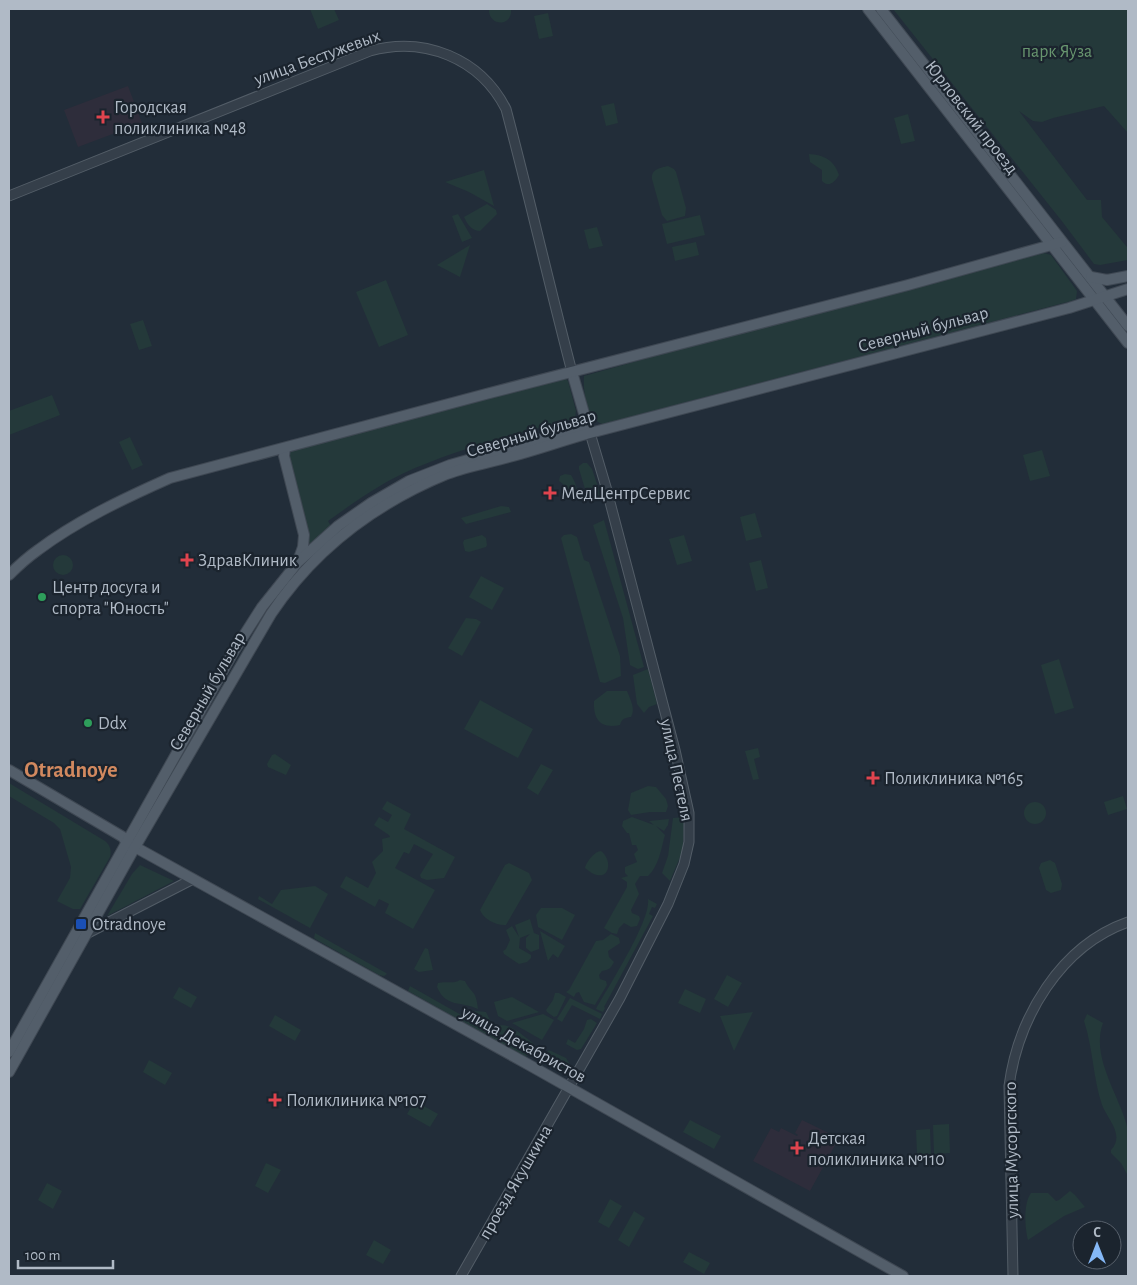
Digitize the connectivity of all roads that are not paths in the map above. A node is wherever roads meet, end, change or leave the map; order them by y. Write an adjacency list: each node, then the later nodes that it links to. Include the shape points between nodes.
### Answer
1 (868, 9): 5 (main road, Юрловский проезд)
2 (881, 9): 4 (main road, Юрловский проезд)
3 (9, 196): 13 (street, улица Бестужевых, via 370,51 388,46 413,46 446,53 480,76 499,96 506,109)
4 (1062, 242): 5 (main road); 7 (main road, Юрловский проезд)
5 (1052, 245): 10 (main road, Юрловский проезд); 13 (main road)
6 (1128, 276): 7 (main road, via 1107,280)
7 (1091, 277): 9 (main road, Юрловский проезд)
8 (1128, 289): 9 (main road, Северный бульвар)
9 (1106, 296): 10 (main road, Северный бульвар); 11 (main road, Юрловский проезд)
10 (1095, 300): 12 (main road, Юрловский проезд); 14 (main road, Северный бульвар)
11 (1128, 326)
12 (1128, 343)
13 (572, 372): 14 (main road, улица Бестужевых); 15 (main road)
14 (589, 429): 16 (main road, Северный бульвар, via 450,465 409,481 338,526); 20 (main road, Северный бульвар, via 527,452 449,473 391,502 331,543 289,588 271,614); 26 (street, улица Пестеля, via 675,750 690,827 684,864 668,904 616,1005)
15 (285, 448): 16 (main road, via 284,456 304,535); 17 (main road, via 162,481 76,526 38,550)
16 (298, 562): 20 (main road, Северный бульвар, via 262,607 234,652)
17 (9, 575)
18 (9, 770): 20 (main road, улица Декабристов, via 123,837)
19 (9, 778): 20 (main road, улица Декабристов, via 120,842)
20 (131, 845): 21 (main road, улица Декабристов); 23 (main road); 24 (main road)
21 (193, 879): 23 (street); 26 (main road, улица Декабристов)
22 (1128, 922): 29 (street, улица Мусоргского, via 1106,932 1056,974 1022,1030 1009,1086)
23 (86, 934): 25 (main road)
24 (9, 1052)
25 (9, 1072)
26 (568, 1087): 27 (street, проезд Якушкина); 28 (main road, улица Декабристов)
27 (461, 1276)
28 (903, 1276)
29 (1013, 1276)

